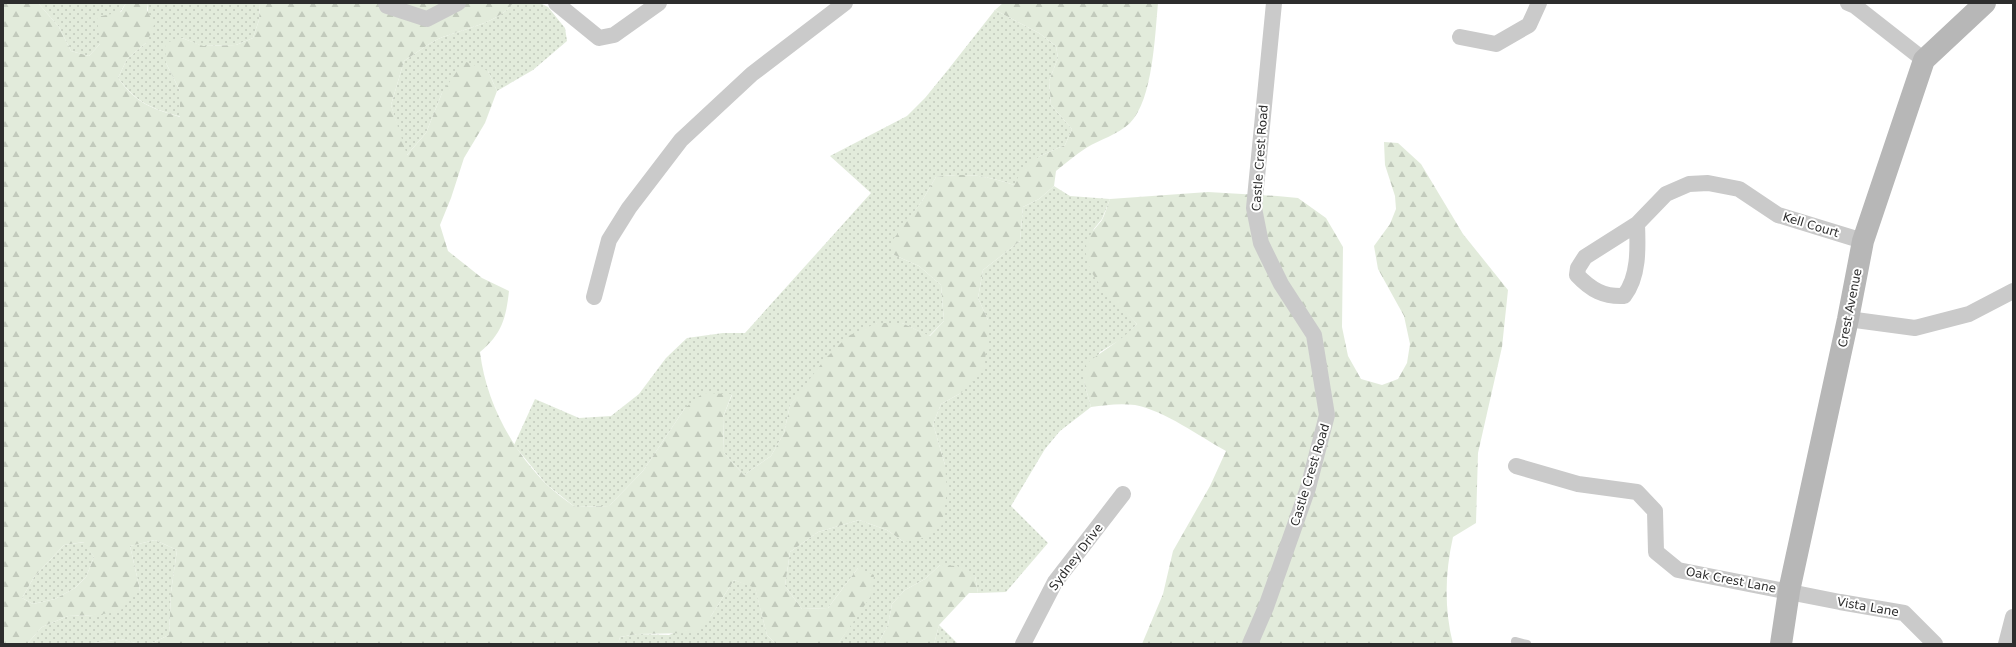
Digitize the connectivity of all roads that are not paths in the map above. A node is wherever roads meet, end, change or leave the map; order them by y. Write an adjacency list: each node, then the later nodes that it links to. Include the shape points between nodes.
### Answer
1 (386, 3): 2 (street, via 387,6 427,19)
2 (458, 3)
3 (556, 3): 4 (street, via 599,38 614,35)
4 (659, 3)
5 (845, 3): 15 (street, via 752,74 681,140 629,208 609,240)
6 (1274, 3): 23 (street, Castle Crest Road, via 1254,208 1261,243 1281,284 1314,335 1327,414 1308,488 1266,607)
7 (1539, 3): 10 (street, via 1529,25 1496,44)
8 (1848, 3): 11 (street)
9 (1985, 3): 11 (street, Crest Avenue)
10 (1460, 38)
11 (1924, 60): 13 (street, Crest Avenue)
12 (1637, 224): 12 (street, Kell Court, via 1585,257 1577,275 1586,285 1610,297 1624,296 1632,286 1638,246); 13 (street, Kell Court, via 1666,194 1689,184 1708,183 1739,189 1778,215)
13 (1863, 241): 16 (street, Crest Avenue)
14 (2013, 290): 16 (street, via 1969,314 1915,328)
15 (594, 297)
16 (1848, 319): 19 (street, Crest Avenue)
17 (1516, 466): 19 (street, Oak Crest Lane, via 1578,484 1637,492 1655,511 1656,552 1678,570)
18 (1124, 494): 22 (street, Sydney Drive, via 1055,582)
19 (1789, 591): 25 (street, Crest Avenue); 26 (street, Vista Lane, via 1904,613)
20 (2013, 616): 27 (street)
21 (1515, 641): 24 (lane)
22 (1022, 644)
23 (1250, 644)
24 (1527, 644)
25 (1781, 644)
26 (1935, 644)
27 (2006, 644)

